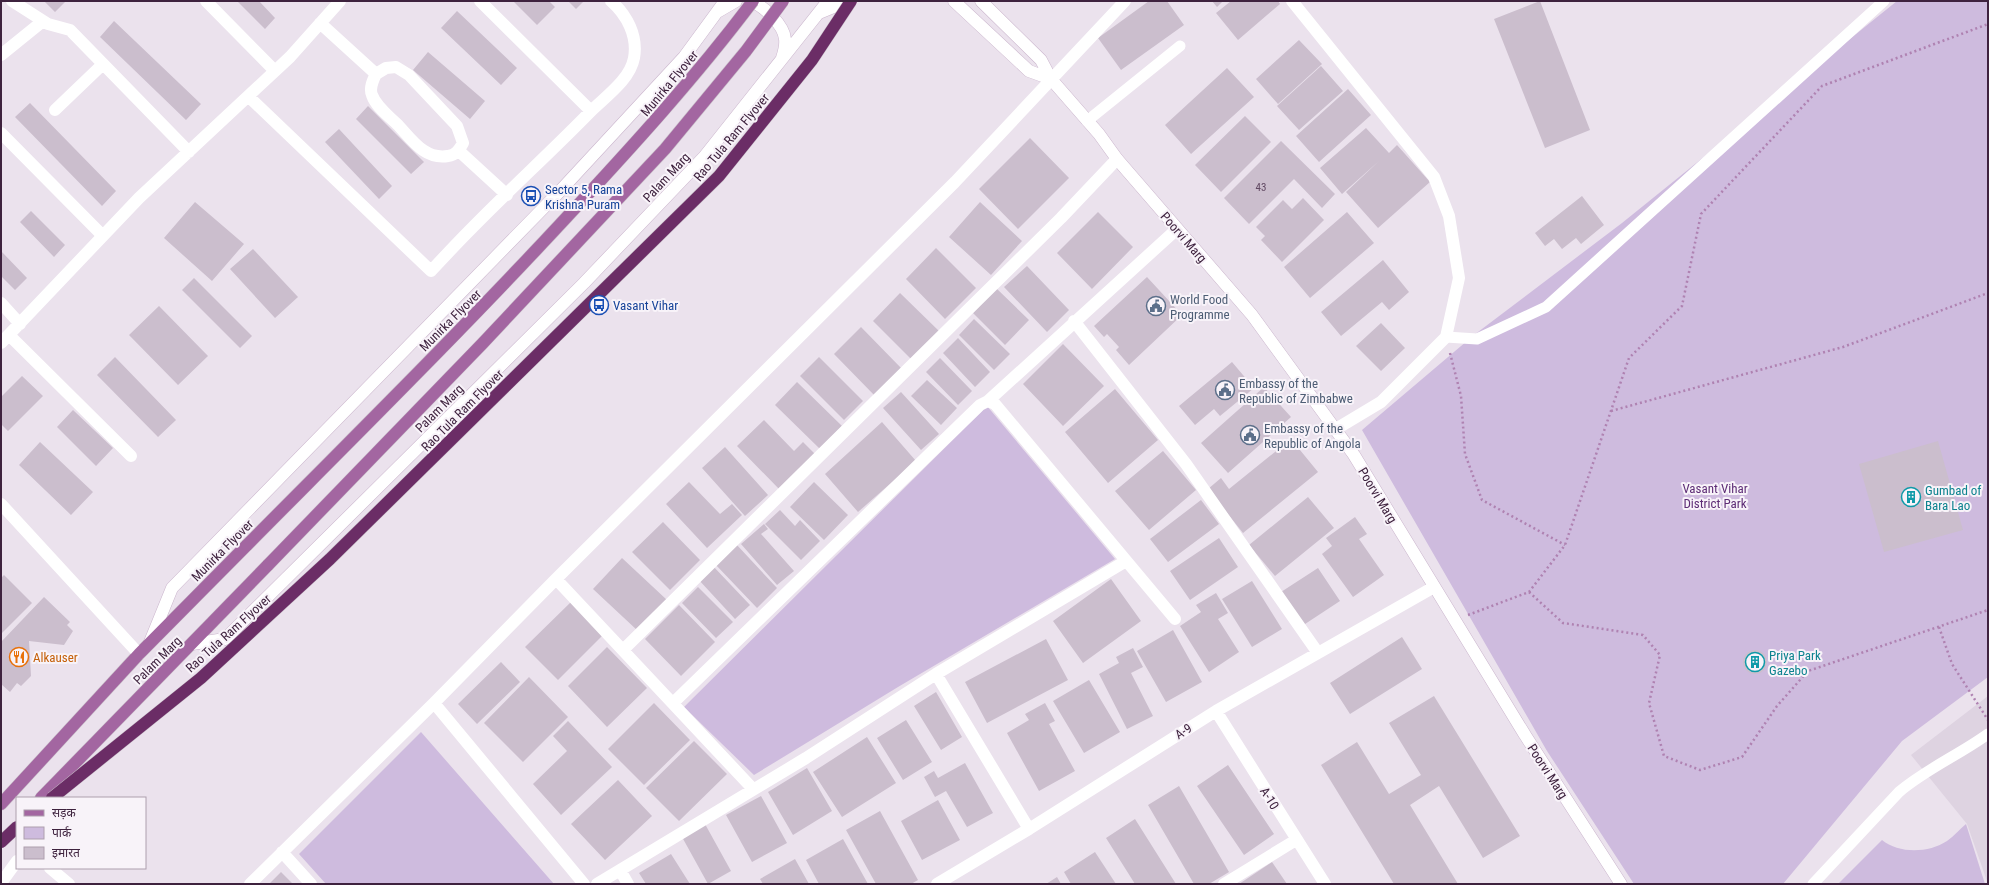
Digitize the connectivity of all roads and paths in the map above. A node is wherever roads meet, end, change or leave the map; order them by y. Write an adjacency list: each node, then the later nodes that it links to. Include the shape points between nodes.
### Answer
1 (12, 1): 20 (street)
2 (206, 1): 27 (street)
3 (340, 1): 21 (street)
4 (480, 1): 32 (street)
5 (611, 1): 32 (street, via 621,10 630,27 634,58 626,76)
6 (725, 1): 18 (street, Palam Marg)
7 (736, 1): 18 (street)
8 (752, 1): 25 (street, via 766,9 785,37 785,50); 61 (main road, Munirka Flyover, bridge, via 726,37 658,119 489,300)
9 (783, 1): 62 (main road, bridge, via 746,51 665,149 482,344)
10 (828, 1): 19 (street, Palam Marg)
11 (849, 1): 19 (street); 75 (highway, Rao Tula Ram Flyover, bridge, via 812,60 720,176 330,560 200,678)
12 (954, 1): 29 (street, Poorvi Marg, via 1029,71)
13 (981, 1): 29 (street, Poorvi Marg, via 1041,60)
14 (1125, 1): 17 (street)
15 (1292, 1): 45 (street, via 1434,177 1449,216 1459,278)
16 (1884, 1): 45 (lane, via 1546,306 1477,339)
17 (1116, 6): 29 (street)
18 (718, 11): 61 (street, Palam Marg, via 684,58 560,191 172,588)
19 (819, 14): 25 (street, Palam Marg)
20 (42, 21): 24 (street); 26 (street, via 70,30)
21 (320, 23): 27 (street); 28 (street)
22 (1988, 24): 48 (path, via 1822,86 1701,214 1682,306 1630,358)
23 (1180, 46): 33 (lane)
24 (1, 55)
25 (781, 60): 62 (street, Palam Marg, via 704,157 596,271 225,639)
26 (103, 64): 31 (street); 36 (street)
27 (275, 71): 30 (street)
28 (376, 74): 35 (street, via 386,68 396,67 409,75 457,126 463,143); 35 (street, via 371,88 379,107 424,152 438,158 452,156)
29 (1051, 79): 33 (street, Poorvi Marg); 54 (street, via 954,182)
30 (249, 97): 36 (street); 38 (street, via 431,271)
31 (55, 110)
32 (592, 111): 38 (street)
33 (1087, 121): 37 (street, Poorvi Marg)
34 (1, 133): 40 (street)
35 (459, 151): 38 (street)
36 (189, 152): 40 (street, via 139,198)
37 (1117, 159): 39 (street, Poorvi Marg); 63 (street, via 1050,229)
38 (507, 195)
39 (1177, 229): 43 (street); 49 (street, Poorvi Marg, via 1252,315)
40 (103, 236): 44 (street)
41 (1988, 293): 48 (path, via 1842,347)
42 (1, 303): 44 (street)
43 (1074, 321): 47 (street); 64 (street, via 1186,464)
44 (20, 324): 46 (street)
45 (1446, 337): 49 (street, via 1381,402); 52 (path, via 1461,396 1465,454 1482,500)
46 (5, 339): 50 (street)
47 (988, 401): 53 (street, via 995,404); 68 (street, via 980,405)
48 (1611, 411): 52 (path)
49 (1336, 428): 55 (street, Poorvi Marg)
50 (131, 456)
51 (1, 504): 65 (street)
52 (1565, 545): 56 (path)
53 (1126, 560): 58 (street); 66 (street)
54 (556, 579): 63 (street); 67 (street)
55 (1434, 587): 59 (street, Poorvi Marg); 64 (street, A-9)
56 (1529, 592): 59 (path); 60 (path, via 1563,623 1643,635 1660,655 1650,703 1664,756 1700,770 1742,757 1777,706 1808,671)
57 (1988, 610): 60 (path)
58 (1175, 619)
59 (1454, 620): 98 (street, Poorvi Marg)
60 (1939, 627): 70 (path, via 1952,664)
61 (150, 643): 65 (main road, Palam Marg)
62 (192, 644): 72 (main road, Palam Marg)
63 (623, 650): 68 (street)
64 (1318, 653): 69 (street, A-9)
65 (139, 654): 77 (main road, Palam Marg)
66 (936, 674): 73 (street); 79 (street)
67 (434, 703): 84 (street); 92 (street)
68 (672, 703): 73 (street)
69 (1216, 711): 79 (street, A-9); 82 (street, A-10)
70 (1988, 720)
71 (1988, 734): 99 (lane, via 1899,792)
72 (65, 774): 74 (main road, Palam Marg); 76 (street)
73 (753, 789): 87 (street)
74 (41, 797)
75 (53, 797)
76 (53, 797)
77 (1, 804)
78 (16, 822): 80 (main road)
79 (1029, 828): 95 (street, A-9)
80 (8, 832): 81 (street); 83 (highway, bridge)
81 (16, 839)
82 (1296, 840): 96 (street); 97 (street, A-10)
83 (1, 842)
84 (282, 852): 90 (street); 91 (street)
85 (16, 862): 88 (street)
86 (51, 869): 89 (street)
87 (620, 870): 93 (street); 94 (street)
88 (1, 883)
89 (69, 884)
90 (250, 884)
91 (311, 884)
92 (584, 884)
93 (597, 884)
94 (628, 884)
95 (937, 884)
96 (1224, 884)
97 (1325, 884)
98 (1621, 884)
99 (1813, 884)

